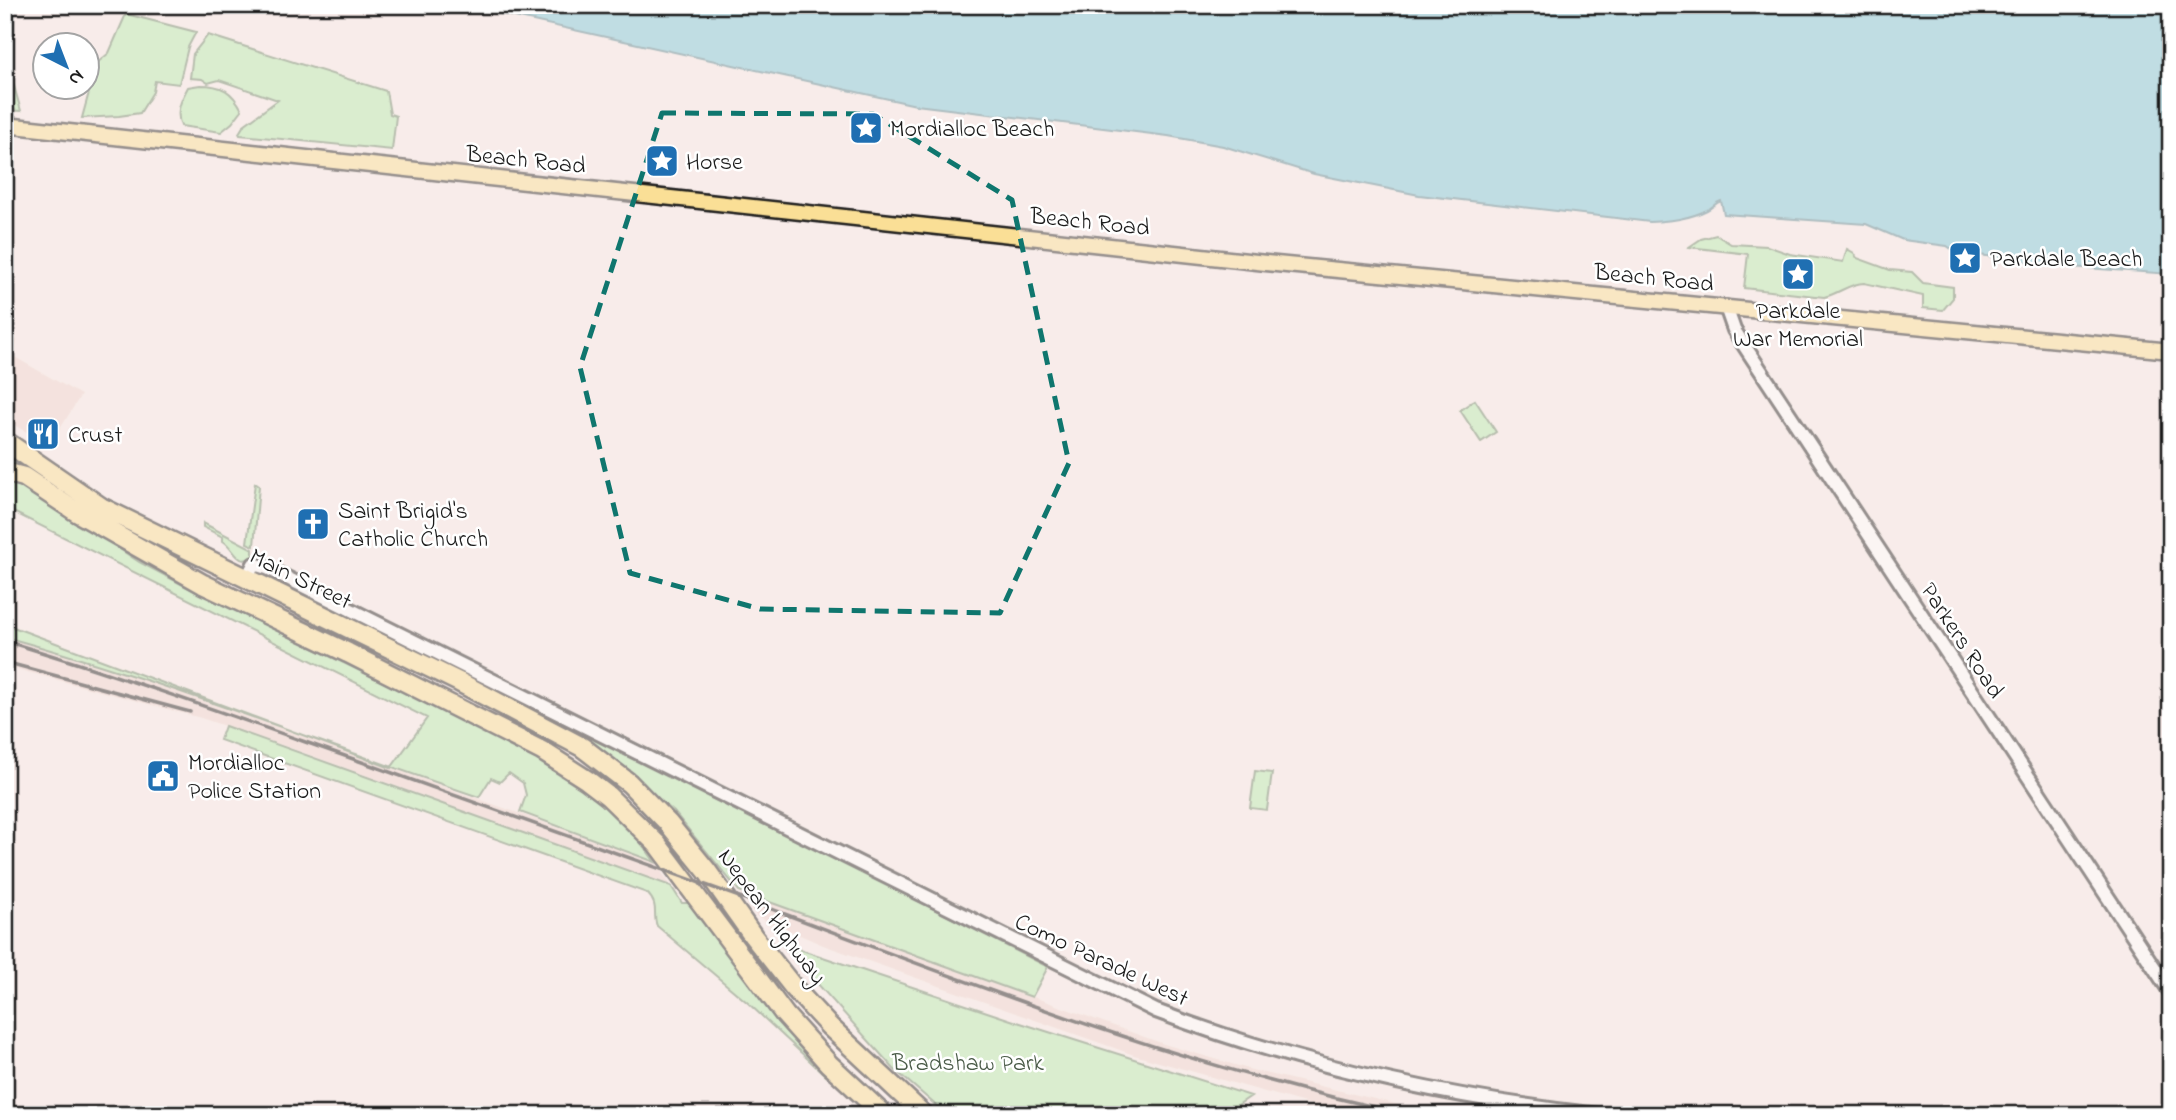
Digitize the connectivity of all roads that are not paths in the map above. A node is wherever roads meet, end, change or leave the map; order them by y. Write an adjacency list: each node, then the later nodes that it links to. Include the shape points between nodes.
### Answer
1 (5, 125): 2 (main road, Beach Road, via 1252,261)
2 (1726, 307): 3 (main road, Beach Road); 13 (street, Parkers Road, via 1734,330)
3 (2171, 351)
4 (5, 441): 6 (highway, Main Street, via 95,504)
5 (5, 472): 7 (highway, Main Street, via 24,477 127,543)
6 (256, 573): 7 (highway); 8 (highway, Main Street); 10 (street, Main Street)
7 (243, 603): 9 (highway, Main Street)
8 (430, 668): 9 (highway); 11 (highway, Main Street)
9 (420, 689): 12 (highway, Main Street)
10 (620, 743): 16 (street, Como Parade West, via 1114,991 1203,1029 1389,1079 1528,1107)
11 (582, 747): 15 (highway, Nepean Highway, via 629,783 668,823 794,988)
12 (564, 764): 14 (highway, Nepean Highway, via 608,796 657,844 785,1015)
13 (2171, 993)
14 (884, 1115)
15 (924, 1115)
16 (1599, 1115)

